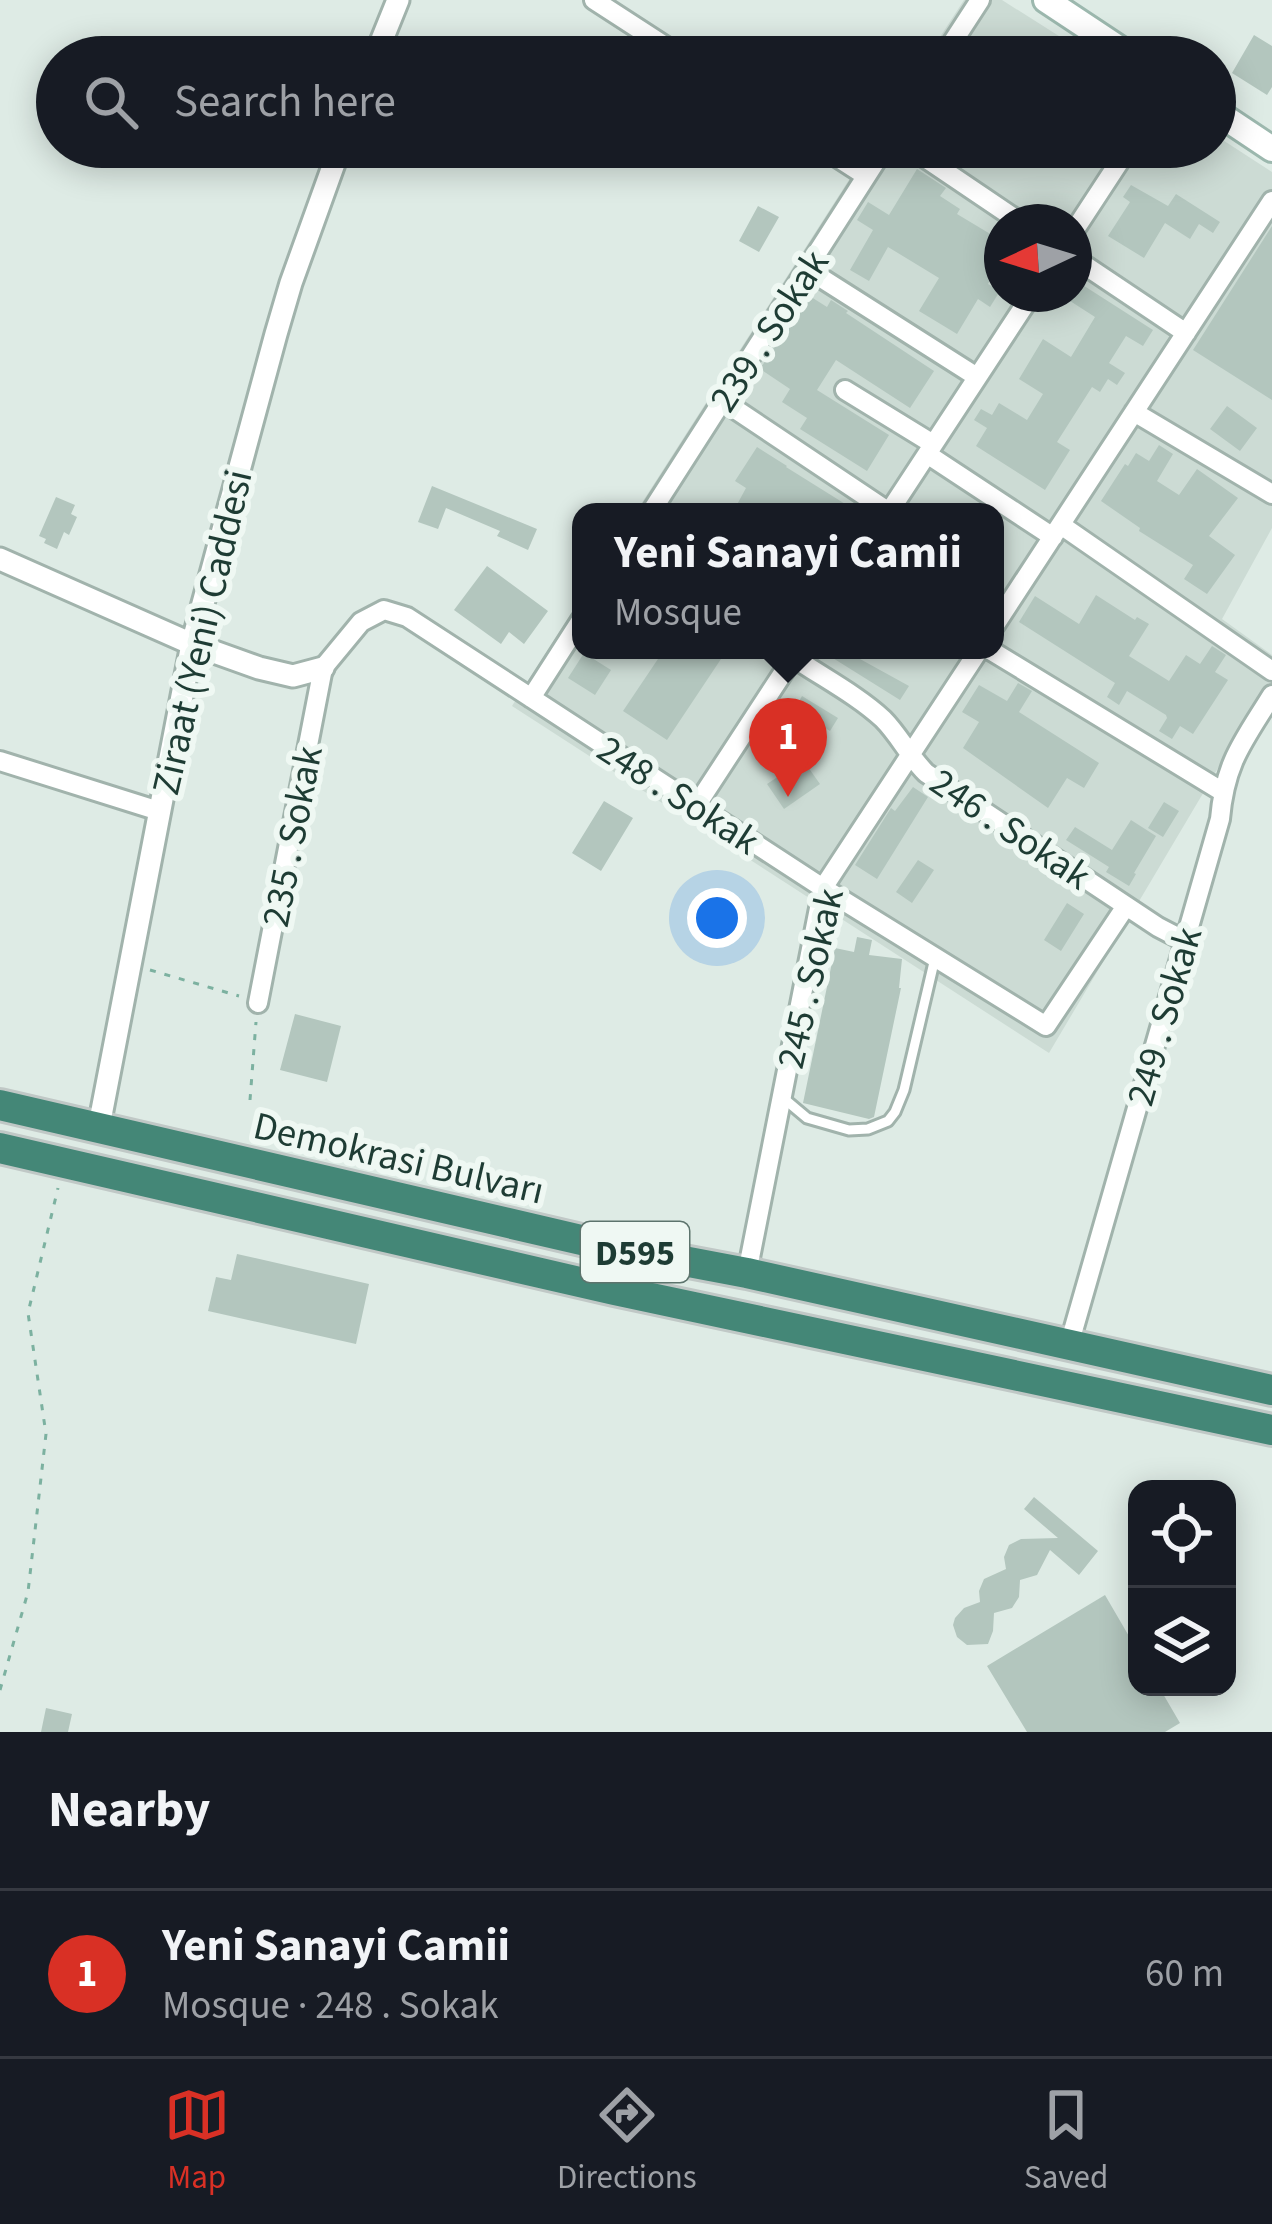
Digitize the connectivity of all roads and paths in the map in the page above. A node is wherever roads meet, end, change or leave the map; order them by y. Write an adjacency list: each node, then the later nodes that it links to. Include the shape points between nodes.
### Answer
1 (398, 0): 5 (street)
2 (594, 0): 6 (street)
3 (980, 0): 7 (street)
4 (1046, 0): 8 (main road)
5 (383, 36)
6 (650, 36)
7 (957, 36)
8 (1100, 36)
9 (1236, 125): 10 (main road)
10 (1272, 149)
11 (333, 168): 37 (street, Ziraat (Yeni) Caddesi, via 281,317)
12 (854, 168): 16 (street)
13 (871, 168): 16 (street, 239 . Sokak)
14 (940, 168): 18 (street)
15 (1115, 168): 19 (street)
16 (866, 176): 20 (street, 239 . Sokak)
17 (1272, 201): 23 (street)
18 (994, 204)
19 (1092, 204)
20 (807, 269): 24 (street); 26 (street, 239 . Sokak)
21 (1092, 270): 23 (street)
22 (1020, 312): 24 (street)
23 (1186, 333): 27 (street)
24 (977, 377): 28 (street)
25 (844, 390): 28 (street)
26 (722, 401): 30 (street, 239 . Sokak); 31 (street)
27 (1134, 412): 29 (street); 33 (street)
28 (930, 449): 32 (street); 33 (street)
29 (1272, 494)
30 (657, 503)
31 (875, 503)
32 (895, 503)
33 (1057, 531): 35 (street); 43 (street)
34 (0, 559): 37 (street)
35 (1004, 611)
36 (572, 634): 45 (street)
37 (192, 644): 42 (street, via 280,675); 50 (street, Ziraat (Yeni) Caddesi)
38 (1004, 658): 48 (street)
39 (793, 659): 49 (street)
40 (803, 659): 46 (street, 246 . Sokak, via 874,711)
41 (973, 659): 46 (street, 245 . Sokak)
42 (323, 668): 45 (street, 248 . Sokak, via 361,622 384,610 407,616); 56 (street, 235 . Sokak)
43 (1272, 671)
44 (1272, 695): 48 (street, 249 . Sokak)
45 (531, 698): 49 (street, 248 . Sokak)
46 (910, 756): 51 (street, 245 . Sokak); 52 (street, 246 . Sokak)
47 (0, 761): 50 (street)
48 (1223, 792): 53 (street, 249 . Sokak)
49 (696, 806): 51 (street, 248 . Sokak)
50 (159, 812): 55 (street, Ziraat (Yeni) Caddesi)
51 (823, 888): 54 (street, 248 . Sokak); 57 (street, 245 . Sokak)
52 (1126, 906): 53 (street, 246 . Sokak); 54 (street, 248 . Sokak, via 1046,1026)
53 (1185, 940): 64 (street, 249 . Sokak)
54 (935, 957): 57 (lane, via 904,1090 888,1121 848,1130 807,1118)
55 (131, 965): 56 (path); 60 (street, Ziraat (Yeni) Caddesi)
56 (258, 1003): 58 (path)
57 (782, 1097): 63 (street, 245 . Sokak)
58 (250, 1100)
59 (0, 1105): 60 (highway, Demokrasi Bulvarı / D595)
60 (99, 1126): 63 (highway, Demokrasi Bulvarı / D595)
61 (0, 1148): 62 (highway, Demokrasi Bulvarı / D595)
62 (64, 1162): 66 (highway, Demokrasi Bulvarı / D595); 67 (path, via 28,1313 46,1434 28,1592)
63 (747, 1274): 64 (highway, Demokrasi Bulvarı / D595)
64 (1069, 1345): 65 (highway, Demokrasi Bulvarı / D595)
65 (1272, 1390)
66 (1272, 1430)
67 (0, 1690)

